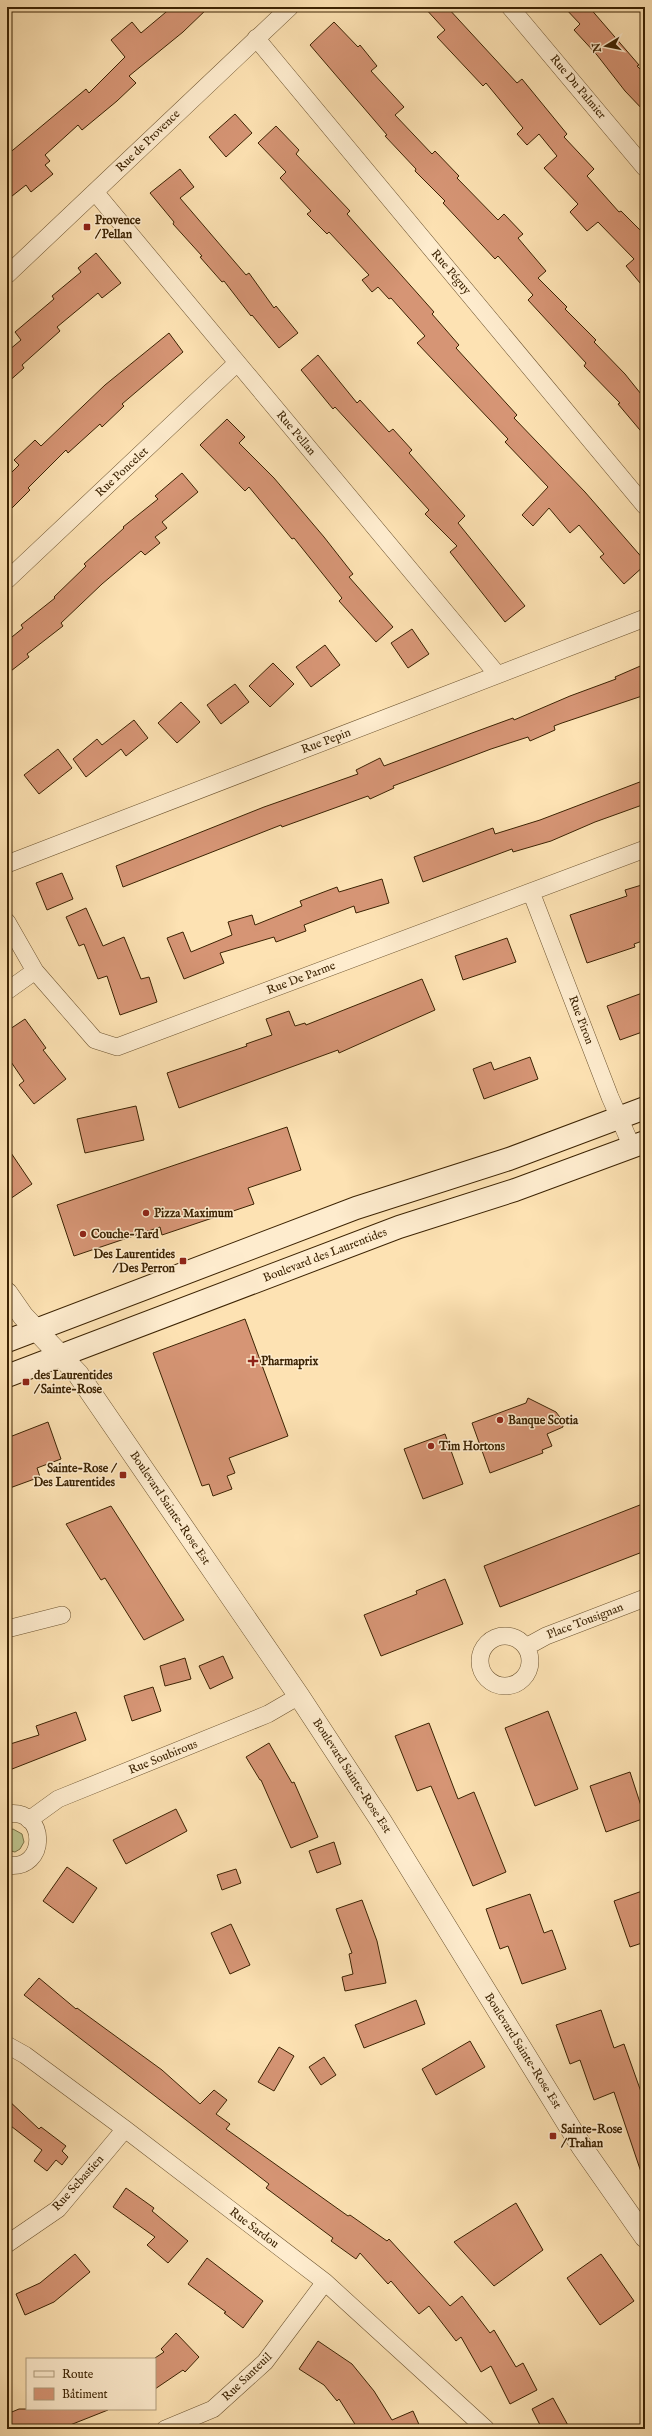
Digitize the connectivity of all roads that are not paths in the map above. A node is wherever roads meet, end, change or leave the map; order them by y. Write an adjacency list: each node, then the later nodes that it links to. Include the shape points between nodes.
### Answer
1 (290, 7): 3 (street, Rue de Provence)
2 (510, 7): 4 (street, Rue Du Palmier)
3 (256, 38): 5 (street, Rue de Provence); 8 (street, Rue Péguy)
4 (645, 168)
5 (95, 192): 6 (street, Rue de Provence); 7 (street, Rue Pellan)
6 (7, 275)
7 (237, 364): 9 (street, Rue Poncelet); 11 (street, Rue Pellan)
8 (645, 506)
9 (7, 580)
10 (645, 618): 11 (street, Rue Pepin)
11 (498, 674): 13 (street, Rue Pepin)
12 (645, 849): 14 (street, Rue De Parme)
13 (7, 864)
14 (532, 892): 16 (street, Rue De Parme, via 117,1047 95,1040); 19 (street, Rue Piron)
15 (7, 922): 16 (street, Rue De Parme)
16 (35, 971): 17 (street)
17 (7, 991)
18 (645, 1108): 19 (main road)
19 (620, 1118): 20 (street, Rue Piron); 22 (main road, via 509,1159 356,1208)
20 (639, 1145): 24 (main road, Boulevard des Laurentides, via 522,1188 399,1227)
21 (7, 1293): 22 (street, Boulevard Sainte-Rose Est, via 23,1316)
22 (37, 1330): 23 (main road); 24 (street, Boulevard Sainte-Rose Est)
23 (7, 1341)
24 (61, 1356): 25 (main road, Boulevard des Laurentides); 30 (street, Boulevard Sainte-Rose Est, via 86,1385)
25 (7, 1376)
26 (645, 1598): 29 (street, Place Tousignan, via 546,1636)
27 (62, 1614): 28 (street)
28 (7, 1629)
29 (526, 1647)
30 (299, 1696): 32 (street, Rue Soubirous, via 268,1714 58,1799); 36 (street, Boulevard Sainte-Rose Est, via 382,1821 582,2148)
31 (7, 1814): 32 (street, via 21,1815)
32 (30, 1820): 33 (street, via 36,1828 38,1838 35,1853 24,1863)
33 (7, 1865)
34 (7, 2045): 35 (street, Rue Sardou, via 26,2056)
35 (125, 2129): 37 (street, Rue Sebastien, via 58,2208); 38 (street, Rue Sardou)
36 (645, 2237)
37 (7, 2244)
38 (325, 2282): 39 (street, Rue Santeuil, via 265,2362 213,2409); 40 (street, Rue Sardou)
39 (165, 2429)
40 (486, 2429)

